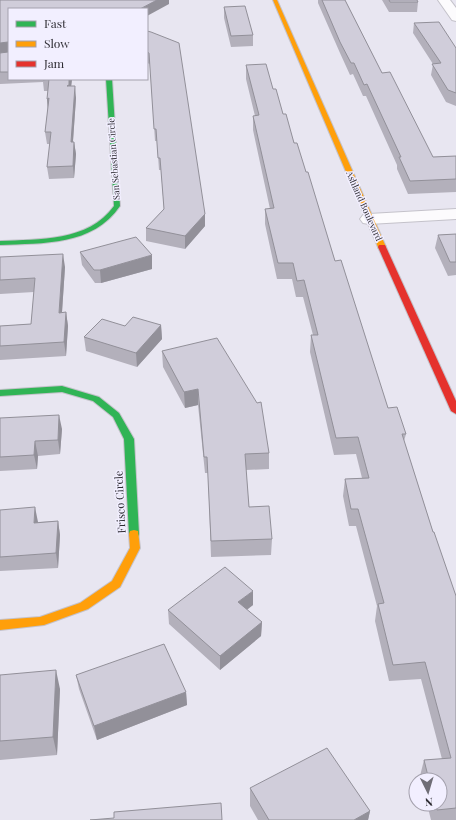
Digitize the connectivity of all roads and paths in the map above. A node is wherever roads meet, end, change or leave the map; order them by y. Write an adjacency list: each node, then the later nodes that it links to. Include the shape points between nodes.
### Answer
1 (275, 0): 6 (street, Ashland Boulevard)
2 (444, 0): 3 (street)
3 (456, 17)
4 (109, 80): 7 (street, San Sebastian Circle, via 117,206 102,223 78,235 41,241)
5 (456, 214): 6 (street)
6 (369, 219): 8 (street, Ashland Boulevard)
7 (0, 243)
8 (450, 384): 10 (street, Ashland Boulevard)
9 (0, 393): 11 (street, Frisco Circle, via 62,389 96,399 116,415 129,439 135,548 116,584 84,606 40,622)
10 (456, 411)
11 (0, 625)

